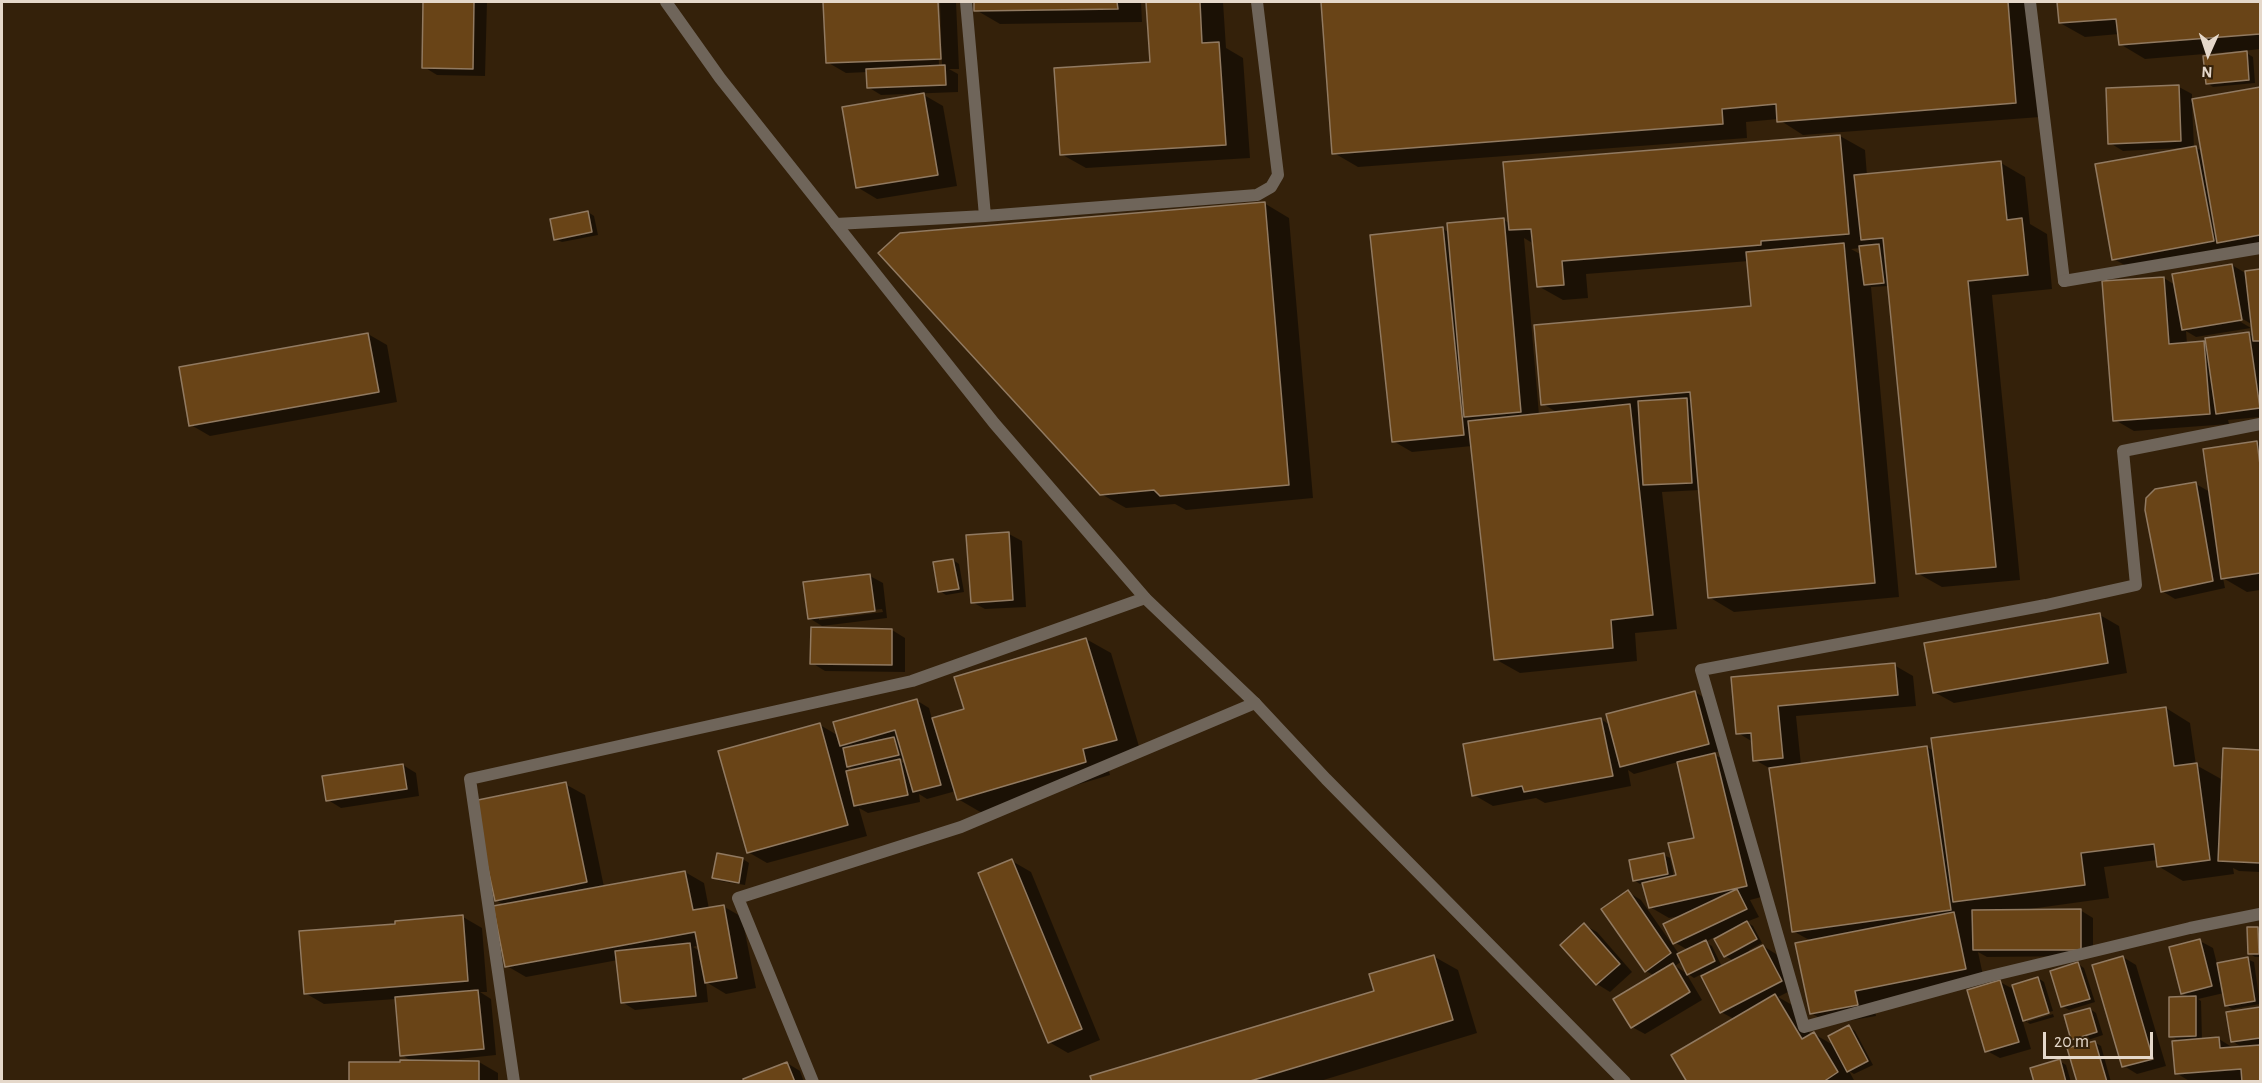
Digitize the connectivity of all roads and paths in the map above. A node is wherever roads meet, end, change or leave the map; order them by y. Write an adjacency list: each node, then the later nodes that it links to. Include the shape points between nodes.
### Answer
1 (666, 2): 6 (street, via 720,78)
2 (966, 2): 5 (street)
3 (1257, 2): 5 (street, via 1278,175 1271,187 1257,195)
4 (2030, 2): 7 (street, via 2064,281)
5 (985, 216): 6 (street)
6 (836, 224): 9 (street, via 994,423)
7 (2260, 248)
8 (2260, 424): 11 (street, via 2122,451 2136,585 1701,670 1804,1027 1986,977)
9 (1145, 598): 10 (street); 12 (street, via 912,681 470,779)
10 (1255, 703): 13 (street, via 961,827 738,898); 14 (street)
11 (2260, 914)
12 (514, 1082)
13 (813, 1082)
14 (1625, 1082)

